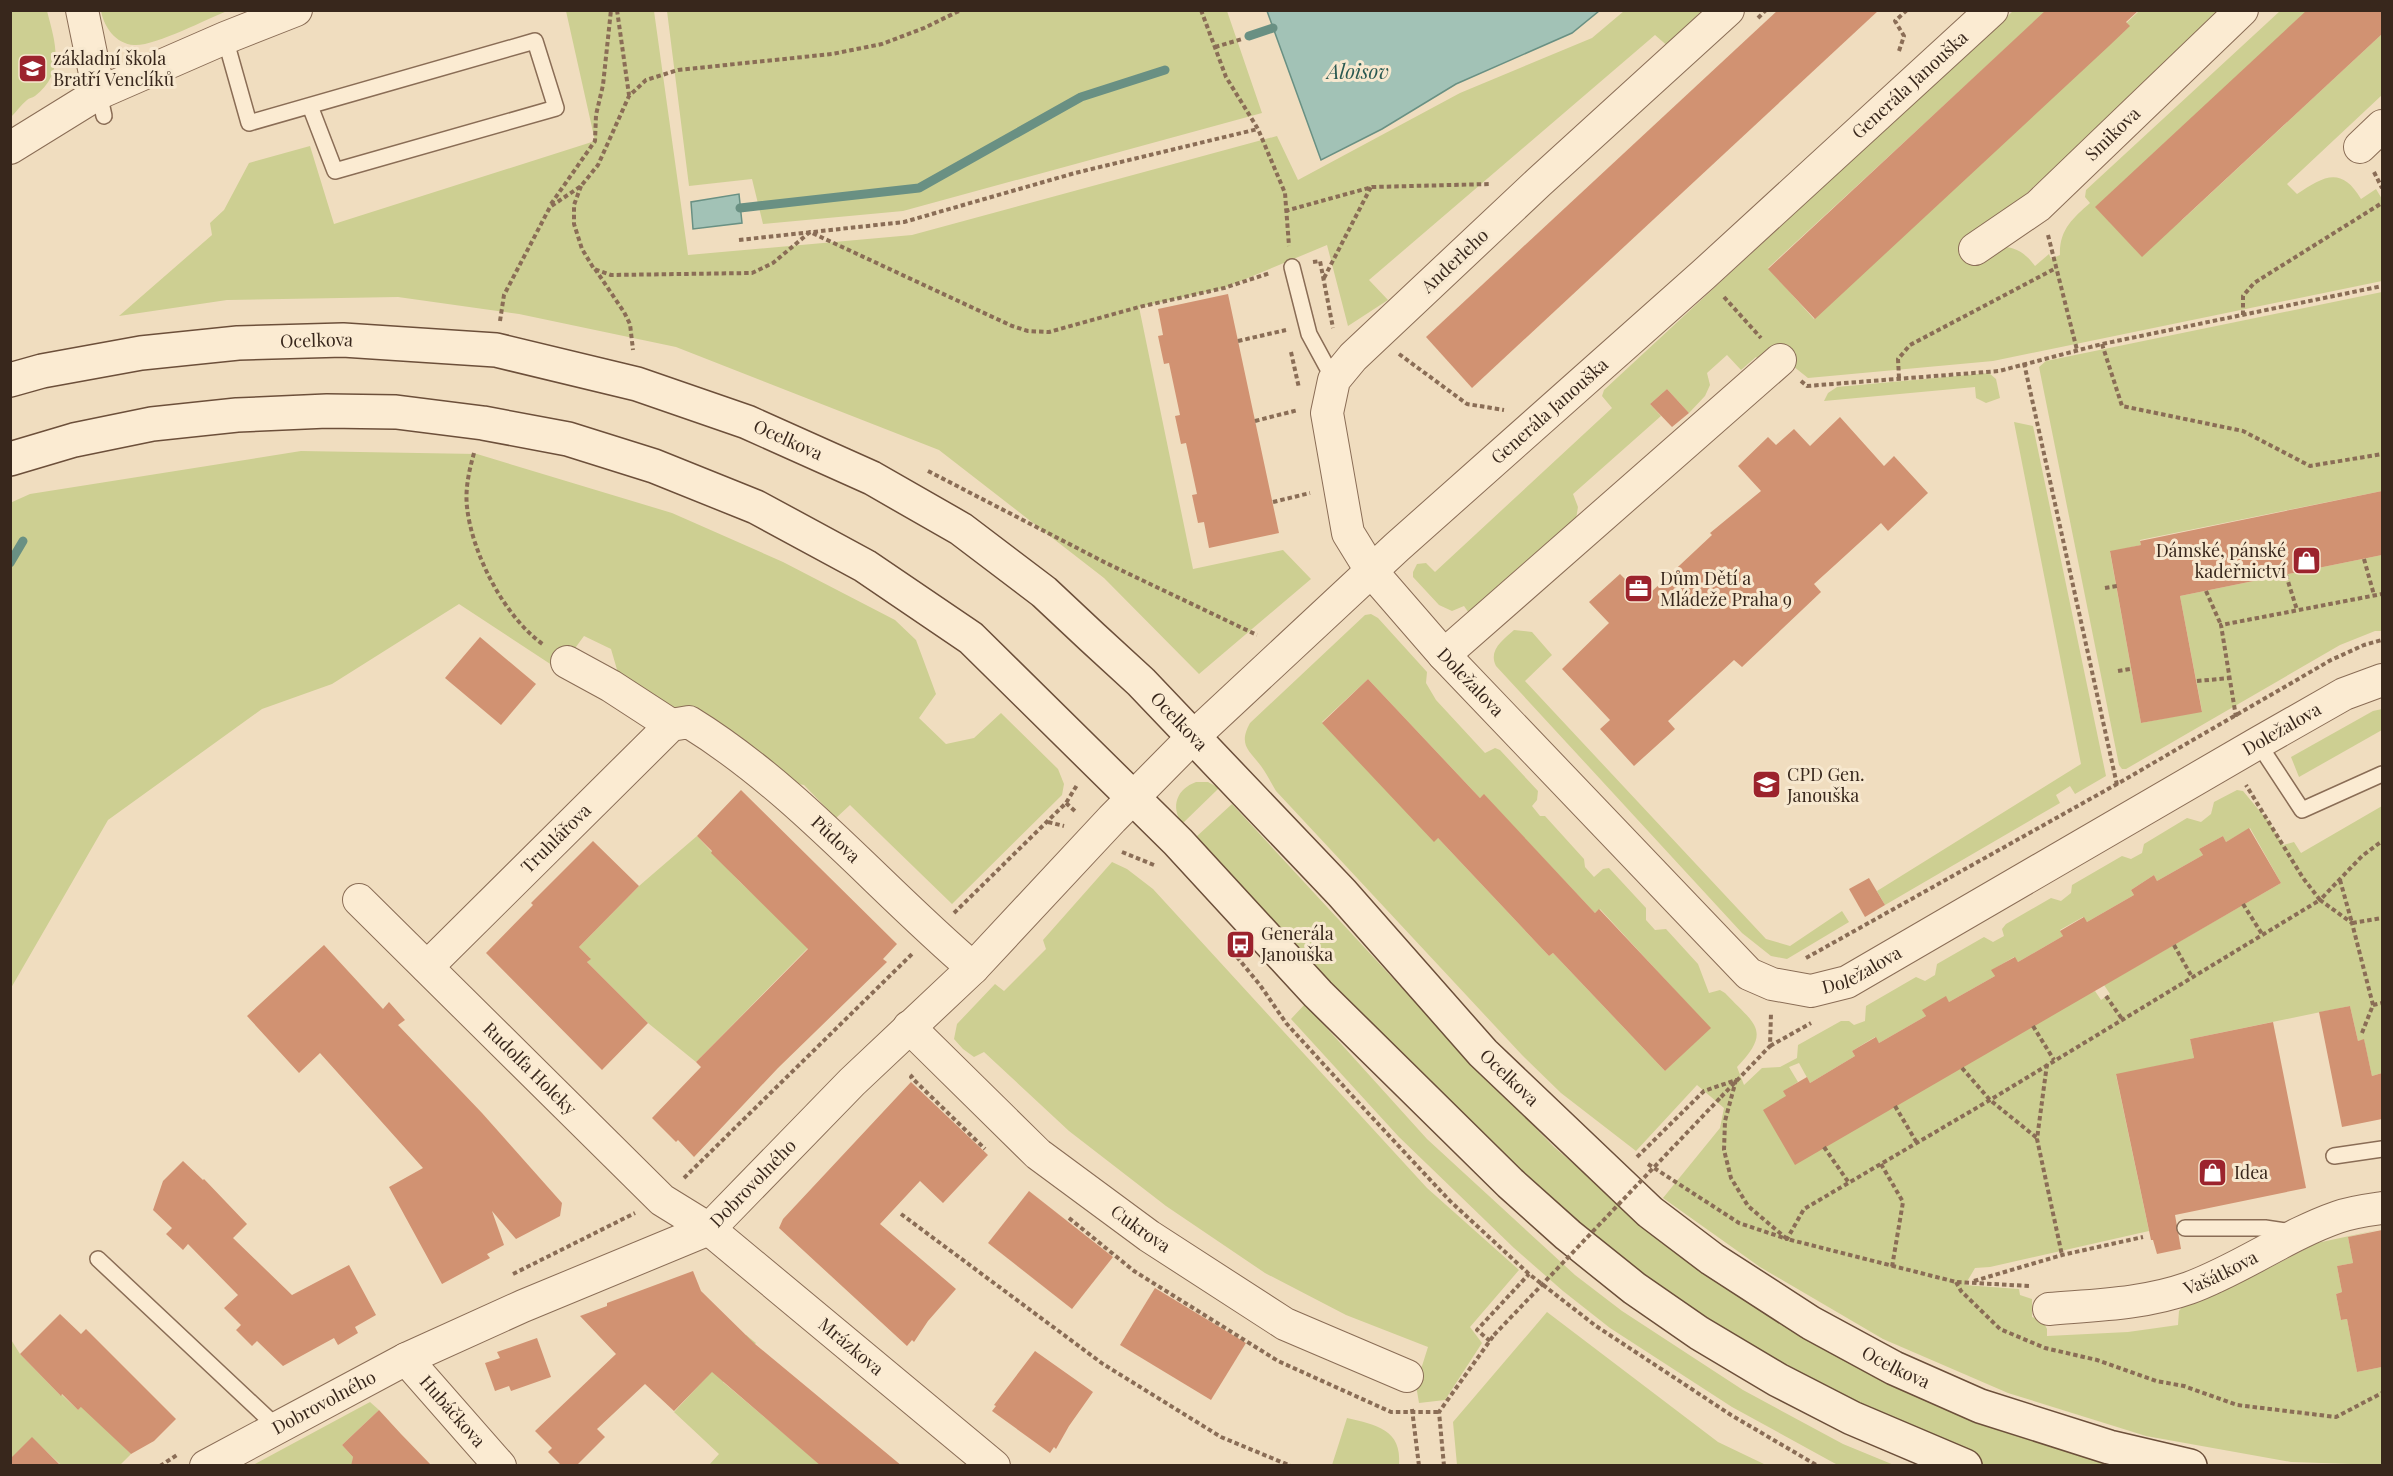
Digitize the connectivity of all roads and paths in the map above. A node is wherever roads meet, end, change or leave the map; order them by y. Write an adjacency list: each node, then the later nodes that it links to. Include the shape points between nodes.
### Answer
1 (82, 10): 17 (street)
2 (296, 10): 12 (street)
3 (611, 10): 28 (path, via 595,141)
4 (617, 10): 16 (path)
5 (962, 10): 16 (path, via 882,44 832,54 678,70 646,80)
6 (1201, 10): 14 (path)
7 (1766, 10): 11 (path)
8 (1907, 10): 15 (path, via 1895,21 1904,36 1902,49)
9 (1992, 10): 64 (street, Generála Janouška)
10 (2242, 10): 27 (street, Smikova)
11 (1743, 14): 23 (street, Anderleho)
12 (225, 38): 17 (street); 18 (lane, via 249,123)
13 (1242, 39): 14 (path)
14 (1215, 47): 20 (path, via 1226,77)
15 (1893, 57)
16 (629, 96): 24 (path, via 598,165)
17 (102, 104): 22 (street)
18 (310, 106): 18 (lane, via 535,41 556,108 335,171)
19 (2382, 126): 21 (street)
20 (1258, 129): 29 (path, via 1285,193); 30 (path, via 1075,173 904,222)
21 (2361, 147)
22 (10, 148)
23 (1539, 182): 25 (path); 49 (street, Anderleho)
24 (580, 186): 28 (path); 36 (path, via 574,224)
25 (1372, 187): 29 (path); 49 (path, via 1324,278)
26 (2382, 203): 39 (path, via 2254,283 2243,296)
27 (2038, 206): 32 (street, Smikova); 35 (path)
28 (549, 207): 40 (path, via 504,295)
29 (1285, 211): 33 (path)
30 (810, 232): 31 (path); 34 (path, via 1028,331 1049,332); 36 (path, via 773,263 752,273 611,274)
31 (739, 240)
32 (1975, 249)
33 (1290, 250)
34 (1292, 267): 49 (lane, via 1309,334)
35 (2056, 268): 44 (path); 50 (path, via 1910,345 1898,359)
36 (594, 269): 46 (path, via 630,324)
37 (2382, 286): 39 (path)
38 (1723, 295): 47 (path)
39 (2243, 315): 43 (path)
40 (499, 327)
41 (1286, 330): 42 (path)
42 (1238, 341)
43 (2102, 344): 44 (path); 58 (path, via 2122,406 2243,431 2310,466)
44 (2078, 350): 48 (path)
45 (1396, 352): 54 (path, via 1467,404)
46 (634, 360)
47 (1780, 360): 50 (path, via 1807,386); 75 (street)
48 (2024, 363): 50 (path, via 1999,371); 87 (path)
49 (1344, 368): 64 (street, via 1327,413 1348,533)
50 (1899, 378)
51 (10, 380): 84 (street, Ocelkova, via 141,353 238,343 343,340 496,350 637,384 747,422 872,478 961,529 1044,592 1141,682)
52 (1513, 402): 54 (path)
53 (1304, 408): 56 (path)
54 (1504, 410): 55 (path)
55 (1496, 418)
56 (1255, 421)
57 (475, 446): 76 (path, via 466,488 473,540 506,606 533,638)
58 (2382, 454)
59 (10, 459): 89 (street, via 74,440 152,424 327,411 396,412 483,423 568,439 654,466 756,507 865,566 971,638)
60 (925, 469): 73 (path, via 1106,563)
61 (1320, 491): 62 (path)
62 (1272, 502)
63 (2364, 559): 70 (path)
64 (1372, 572): 75 (street, Doležalova); 84 (street, Generála Janouška)
65 (2286, 574): 71 (path)
66 (2117, 586): 67 (path)
67 (2105, 588)
68 (2206, 591): 72 (path)
69 (2382, 594): 70 (path)
70 (2374, 595): 71 (path)
71 (2297, 610): 72 (path)
72 (2221, 625): 79 (path)
73 (1266, 639)
74 (2382, 640): 82 (path, via 2331,660)
75 (1444, 655): 108 (street, Doležalova, via 1749,974)
76 (567, 662): 83 (street, Půdova)
77 (2130, 669): 78 (path)
78 (2118, 671)
79 (2230, 678): 81 (path); 82 (path)
80 (2382, 680): 85 (street, Doležalova, via 2344,694)
81 (2197, 681)
82 (2236, 716): 85 (path); 87 (path)
83 (680, 723): 100 (street, Půdova, via 722,742 782,790); 105 (street, Truhlářova)
84 (1192, 738): 89 (street, Generála Janouška); 161 (street, Ocelkova, via 1342,893 1483,1053 1650,1212 1712,1260 1811,1323 1894,1368 1980,1406 2109,1447)
85 (2247, 758): 86 (lane, via 2302,810); 90 (street, Doležalova); 96 (path, via 2303,878)
86 (2382, 774)
87 (2117, 784): 90 (path); 104 (path)
88 (1077, 785): 100 (path, via 1066,803)
89 (1122, 809): 106 (street, Dobrovolného); 160 (street, via 1178,843 1318,994 1510,1183 1577,1243 1699,1333 1778,1380 1852,1418)
90 (2125, 821): 108 (street, Doležalova, via 1848,982 1811,991)
91 (2382, 841): 94 (path)
92 (1118, 850): 93 (path, via 1154,865)
93 (1162, 873)
94 (2340, 879): 96 (path); 99 (path)
95 (359, 900): 105 (street, Rudolfa Holeky)
96 (2320, 900): 99 (path); 101 (path)
97 (2243, 904): 101 (path)
98 (2382, 918): 99 (path)
99 (2352, 923): 111 (path)
100 (933, 934): 106 (street, Půdova); 132 (path)
101 (2262, 934): 107 (path)
102 (1227, 945): 144 (path, via 1286,1023 1367,1112 1450,1201)
103 (2174, 945): 107 (path)
104 (1801, 962)
105 (427, 967): 132 (street, Rudolfa Holeky)
106 (973, 968): 115 (street, Dobrovolného)
107 (2192, 977): 113 (path)
108 (1772, 984): 117 (path)
109 (2106, 996): 113 (path)
110 (2382, 1003): 111 (path)
111 (2373, 1005): 116 (path)
112 (1821, 1017): 117 (path)
113 (2122, 1018): 118 (path)
114 (2033, 1026): 118 (path)
115 (909, 1027): 136 (street, Dobrovolného); 150 (street, Cukrova, via 1038,1154 1149,1236 1285,1324)
116 (2362, 1033)
117 (1770, 1046): 121 (path)
118 (2054, 1060): 119 (path)
119 (2047, 1064): 122 (path); 124 (path)
120 (1962, 1068): 122 (path)
121 (1736, 1080): 129 (path, via 1704,1091); 139 (path, via 1725,1121 1724,1150 1731,1178 1748,1206); 148 (path, bridge)
122 (1990, 1100): 124 (path); 125 (path)
123 (1895, 1106): 125 (path)
124 (2037, 1138): 140 (path)
125 (1917, 1143): 130 (path)
126 (1824, 1147): 131 (path)
127 (2382, 1149): 128 (lane)
128 (2334, 1156)
129 (1638, 1157)
130 (1881, 1164): 131 (path); 142 (path, via 1903,1202)
131 (1849, 1183): 139 (path, via 1804,1209)
132 (662, 1200): 136 (street, Rudolfa Holeky); 143 (path)
133 (2382, 1208): 137 (street, Vašátkova, via 2340,1216)
134 (901, 1214): 156 (path, via 1103,1364 1221,1437)
135 (2185, 1227): 137 (lane, via 2265,1228)
136 (709, 1229): 149 (street, Dobrovolného); 155 (street, Mrázkova)
137 (2298, 1233): 147 (street, Vašátkova, via 2247,1263 2188,1288 2128,1303)
138 (2143, 1237): 140 (path)
139 (1787, 1239): 142 (path)
140 (2062, 1255): 146 (path)
141 (99, 1260): 152 (lane)
142 (1892, 1267): 145 (path)
143 (513, 1274)
144 (1529, 1274): 148 (path, via 1477,1330); 159 (path, via 1606,1333 1731,1415)
145 (1956, 1282): 146 (path); 151 (path, via 1961,1292 2000,1329 2044,1348 2097,1360 2237,1405 2336,1417)
146 (1971, 1282): 147 (path)
147 (2042, 1297)
148 (1490, 1341): 158 (path, via 1439,1412)
149 (406, 1359): 152 (street, Dobrovolného); 154 (street, Hubáčkova)
150 (1407, 1376): 157 (path)
151 (2382, 1393)
152 (276, 1426): 153 (street, Dobrovolného)
153 (206, 1466)
154 (500, 1466)
155 (994, 1466)
156 (1291, 1466)
157 (1419, 1466)
158 (1444, 1466)
159 (1818, 1466)
160 (1965, 1466)
161 (2190, 1466)

